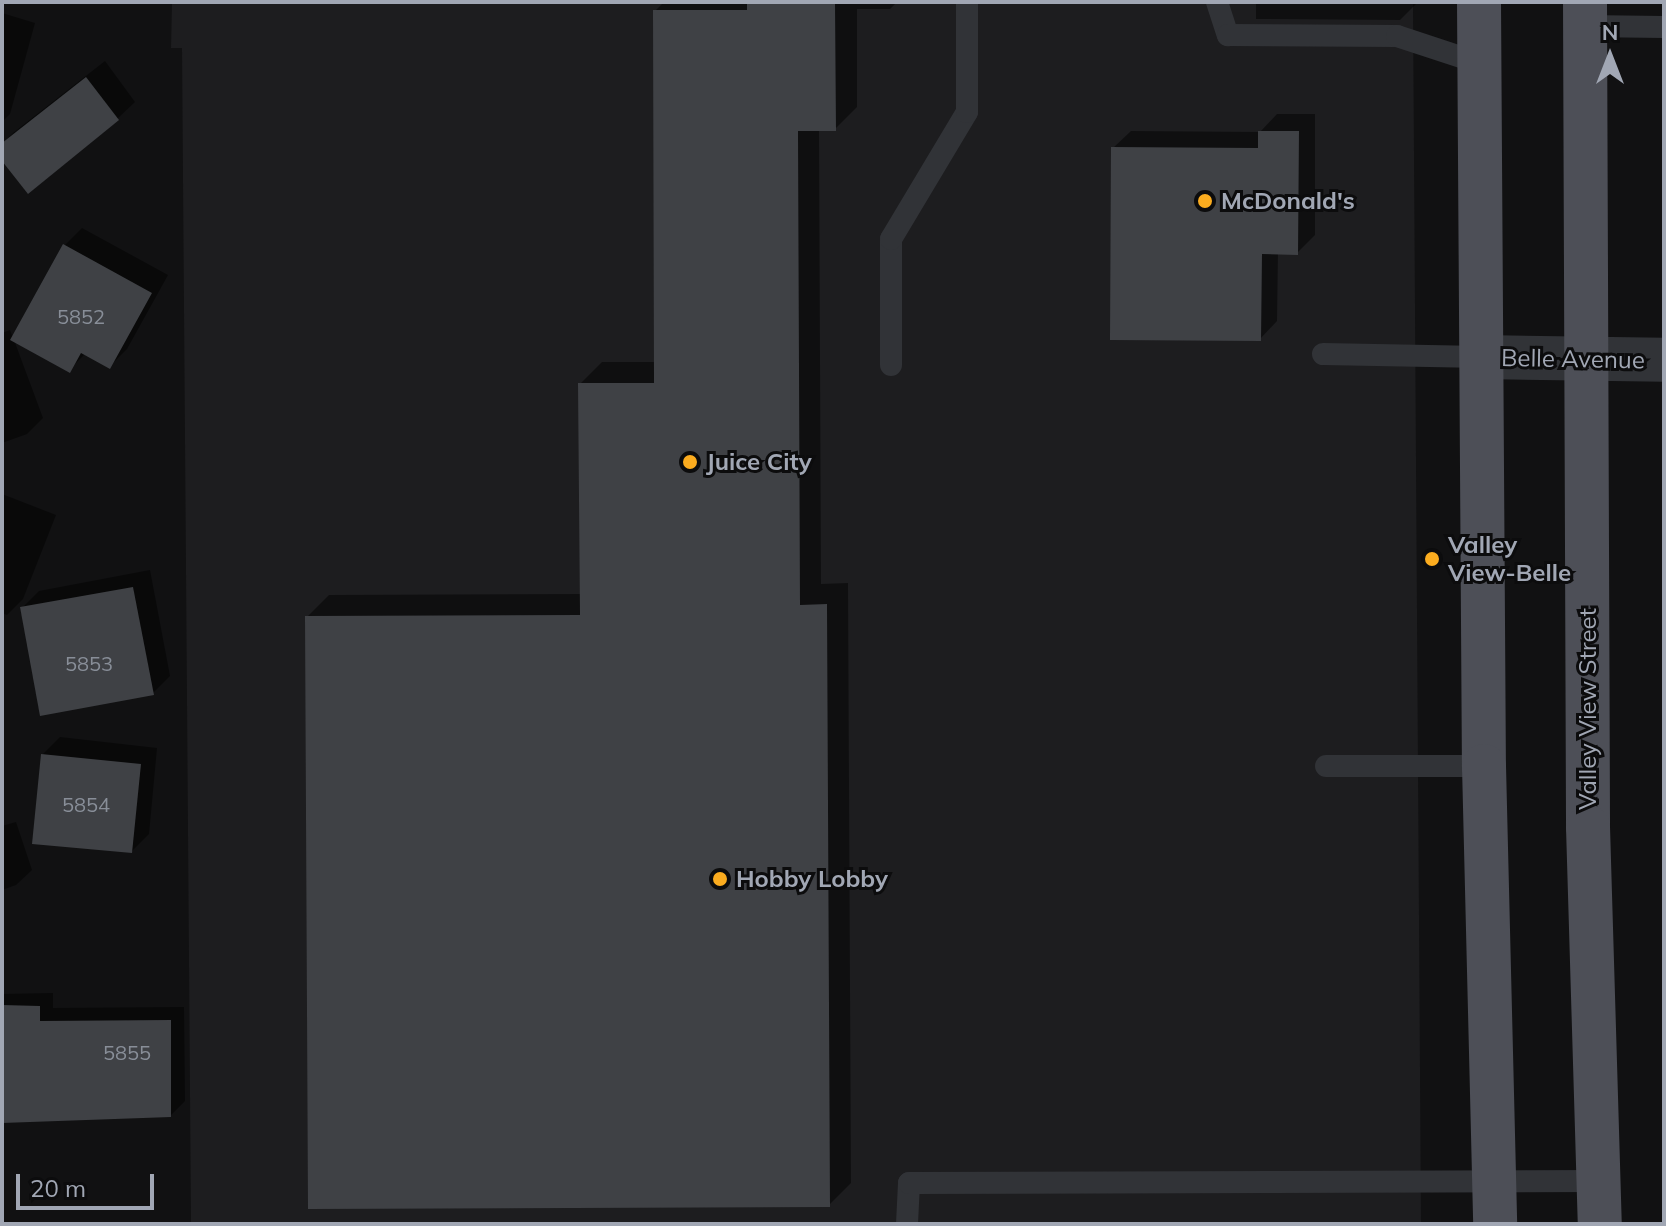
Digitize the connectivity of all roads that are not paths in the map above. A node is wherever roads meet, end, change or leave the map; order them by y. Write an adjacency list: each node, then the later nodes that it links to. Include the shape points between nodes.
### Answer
1 (967, 2): 11 (lane, via 967,112 891,239)
2 (1217, 2): 6 (lane, via 1228,35 1397,36)
3 (1479, 2): 6 (main road)
4 (1585, 14): 5 (lane); 10 (main road, Valley View Street)
5 (1664, 27)
6 (1479, 63): 8 (main road)
7 (1323, 354): 8 (lane)
8 (1482, 357): 10 (street, Belle Avenue); 13 (main road)
9 (1664, 360): 10 (street, Belle Avenue)
10 (1587, 362): 14 (main road, Valley View Street, via 1588,827)
11 (891, 365)
12 (1326, 766): 13 (lane)
13 (1484, 766): 15 (main road)
14 (1600, 1181): 15 (lane); 17 (main road, Valley View Street)
15 (1495, 1203): 16 (lane, via 909,1183)
16 (907, 1224)
17 (1600, 1224)

